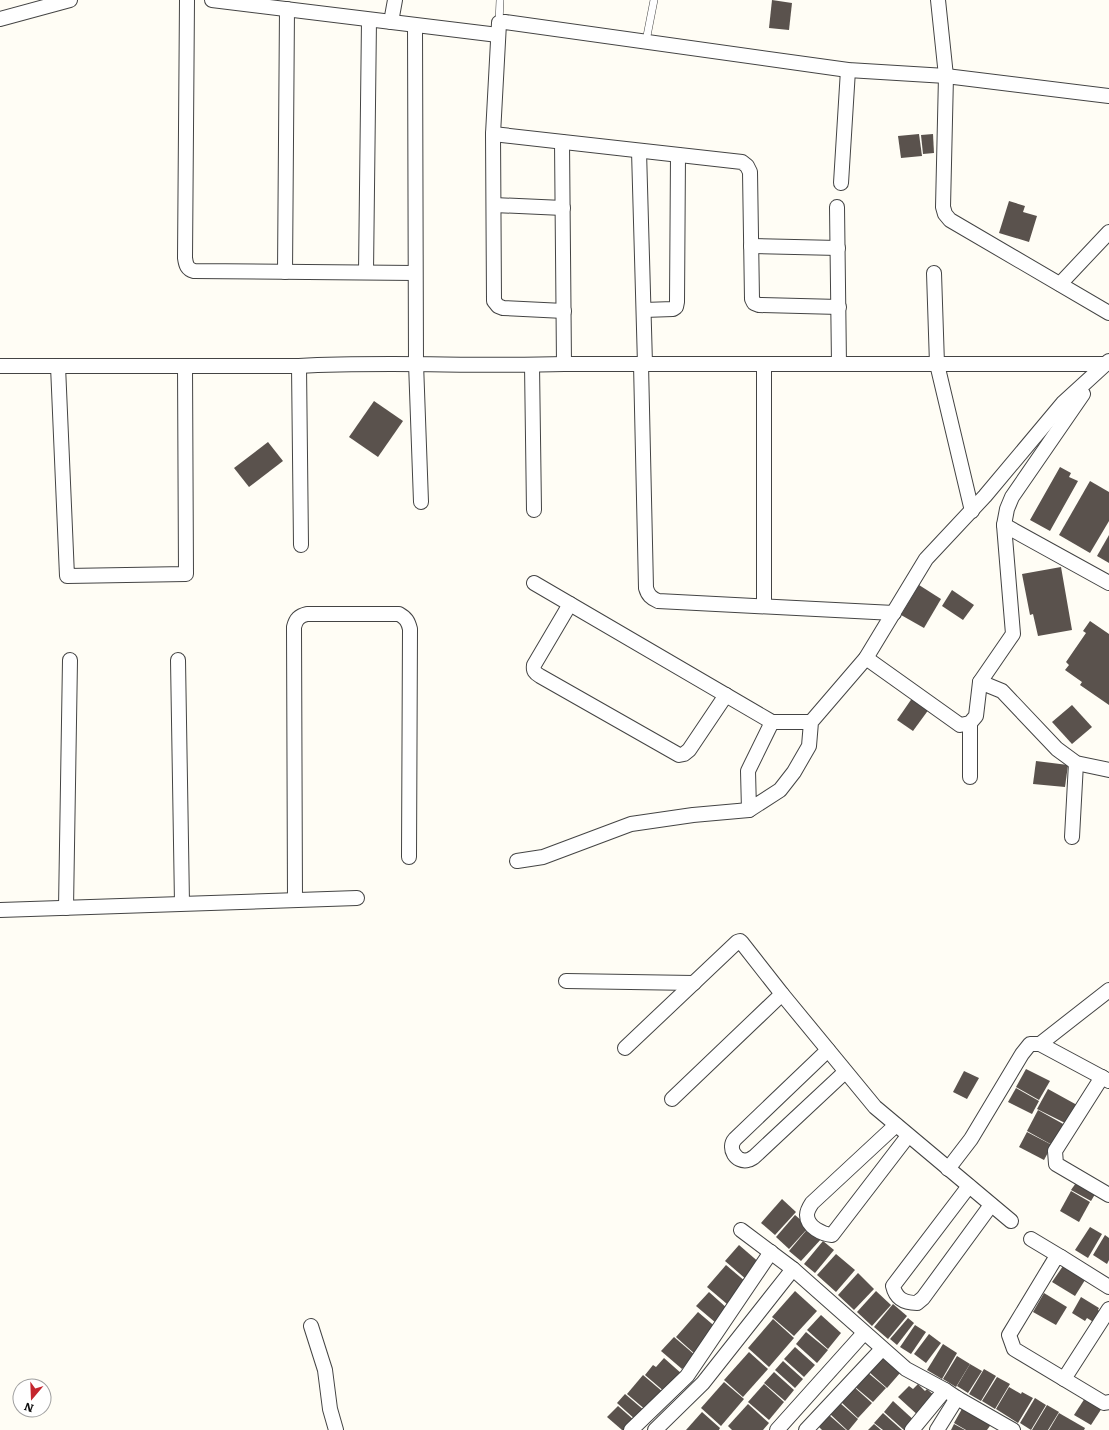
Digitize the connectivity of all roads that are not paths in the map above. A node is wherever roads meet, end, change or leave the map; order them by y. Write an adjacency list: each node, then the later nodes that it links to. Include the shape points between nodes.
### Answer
1 (187, 0): 29 (street, via 186,265 189,270 194,271)
2 (212, 0): 8 (street)
3 (395, 0): 11 (street)
4 (500, 0): 13 (lane)
5 (654, 0): 14 (lane)
6 (938, 0): 16 (street)
7 (63, 1): 9 (street)
8 (287, 9): 10 (street); 29 (street)
9 (0, 19)
10 (369, 20): 11 (street); 30 (street)
11 (392, 22): 12 (street)
12 (415, 26): 13 (street); 32 (street)
13 (499, 29): 14 (street, via 504,22); 18 (street)
14 (646, 41): 15 (street)
15 (848, 70): 16 (street); 22 (street)
16 (946, 76): 17 (street); 33 (street, via 943,207 945,214 950,220)
17 (1109, 96)
18 (493, 134): 19 (street); 23 (street)
19 (562, 142): 20 (street); 25 (street)
20 (639, 151): 21 (street); 35 (street)
21 (678, 155): 27 (street, via 742,162 747,166 750,172); 35 (street, via 677,302 672,309)
22 (841, 183)
23 (494, 205): 25 (street); 36 (street, via 494,301 502,308)
24 (837, 207): 28 (street)
25 (563, 208): 36 (street)
26 (1109, 232): 33 (street)
27 (751, 246): 28 (street); 34 (street, via 754,303)
28 (838, 248): 34 (street)
29 (285, 272): 30 (street)
30 (366, 272): 32 (street)
31 (934, 273): 44 (street)
32 (415, 274): 39 (street)
33 (1060, 284): 37 (street)
34 (839, 308): 43 (street)
35 (644, 310): 41 (street)
36 (564, 311): 40 (street)
37 (1109, 313)
38 (1107, 362): 44 (street); 53 (street, via 1063,403)
39 (416, 363): 45 (street); 49 (street); 51 (street)
40 (564, 364): 41 (street); 45 (street)
41 (643, 364): 42 (street); 59 (street, via 647,594 658,601)
42 (764, 364): 43 (street); 59 (street)
43 (839, 364): 44 (street)
44 (937, 364): 53 (street)
45 (532, 365): 52 (street)
46 (0, 366): 47 (street)
47 (58, 366): 48 (street); 48 (street, via 67,576 186,574)
48 (185, 366): 49 (street)
49 (299, 366): 55 (street)
50 (1083, 394): 54 (street, via 1012,497)
51 (421, 502)
52 (534, 510)
53 (972, 511): 60 (street, via 926,559)
54 (1004, 525): 57 (street); 64 (street, via 1013,634)
55 (301, 545)
56 (534, 583): 58 (street)
57 (1109, 583)
58 (570, 604): 65 (street); 65 (street, via 534,665 535,673 540,676 679,755 690,750)
59 (764, 606): 60 (street)
60 (894, 613): 61 (street)
61 (866, 658): 67 (street); 68 (street, via 960,725)
62 (70, 660): 79 (street)
63 (178, 660): 78 (street)
64 (980, 682): 68 (street, via 976,716); 69 (street, via 1002,691 1056,749)
65 (726, 695): 66 (street)
66 (772, 722): 67 (street); 72 (street, via 748,771)
67 (811, 722): 72 (street, via 809,746 794,772 780,790)
68 (970, 722): 71 (street)
69 (1076, 762): 70 (street); 73 (street)
70 (1109, 770)
71 (970, 777)
72 (749, 810): 75 (street, via 631,824 543,857)
73 (1072, 837)
74 (409, 857): 77 (street, via 408,622 399,614 300,616 294,627)
75 (517, 861)
76 (357, 898): 77 (street)
77 (295, 900): 78 (street)
78 (182, 904): 79 (street)
79 (66, 908): 80 (street)
80 (0, 910)
81 (566, 981): 82 (street)
82 (694, 983): 84 (street, via 740,941); 86 (street)
83 (1109, 990): 85 (street)
84 (782, 994): 87 (street); 90 (street)
85 (1040, 1044): 89 (street); 93 (street, via 1030,1044 1022,1054 971,1139)
86 (625, 1048)
87 (828, 1050): 88 (street); 88 (street, via 732,1142 733,1154 747,1161 754,1157)
88 (845, 1072): 91 (street, via 875,1107)
89 (1105, 1079): 95 (street, via 1055,1151 1056,1164)
90 (672, 1099)
91 (896, 1125): 92 (street); 92 (street, via 812,1203 807,1215 815,1228 824,1235 832,1236)
92 (908, 1136): 93 (street)
93 (948, 1169): 94 (street)
94 (969, 1186): 96 (street); 96 (street, via 893,1286 899,1299 917,1303 923,1298)
95 (1109, 1195)
96 (991, 1205): 97 (street)
97 (1011, 1221)
98 (741, 1230): 100 (street)
99 (1031, 1239): 101 (street)
100 (771, 1252): 102 (street); 113 (street, via 687,1376)
101 (1061, 1258): 103 (street); 108 (street, via 1055,1259 1009,1335 1014,1349)
102 (793, 1269): 106 (street); 114 (street, via 703,1383)
103 (1109, 1287)
104 (1109, 1309): 108 (street)
105 (311, 1326): 112 (street, via 325,1370 330,1409)
106 (864, 1333): 107 (street); 115 (street)
107 (882, 1349): 109 (street, via 906,1369); 116 (street)
108 (1064, 1379): 111 (street, via 1104,1403)
109 (945, 1390): 110 (street); 117 (street)
110 (957, 1398): 118 (street); 119 (street)
111 (1109, 1402)
112 (336, 1430)
113 (631, 1430)
114 (655, 1430)
115 (777, 1430)
116 (806, 1430)
117 (912, 1430)
118 (937, 1430)
119 (1013, 1430)

